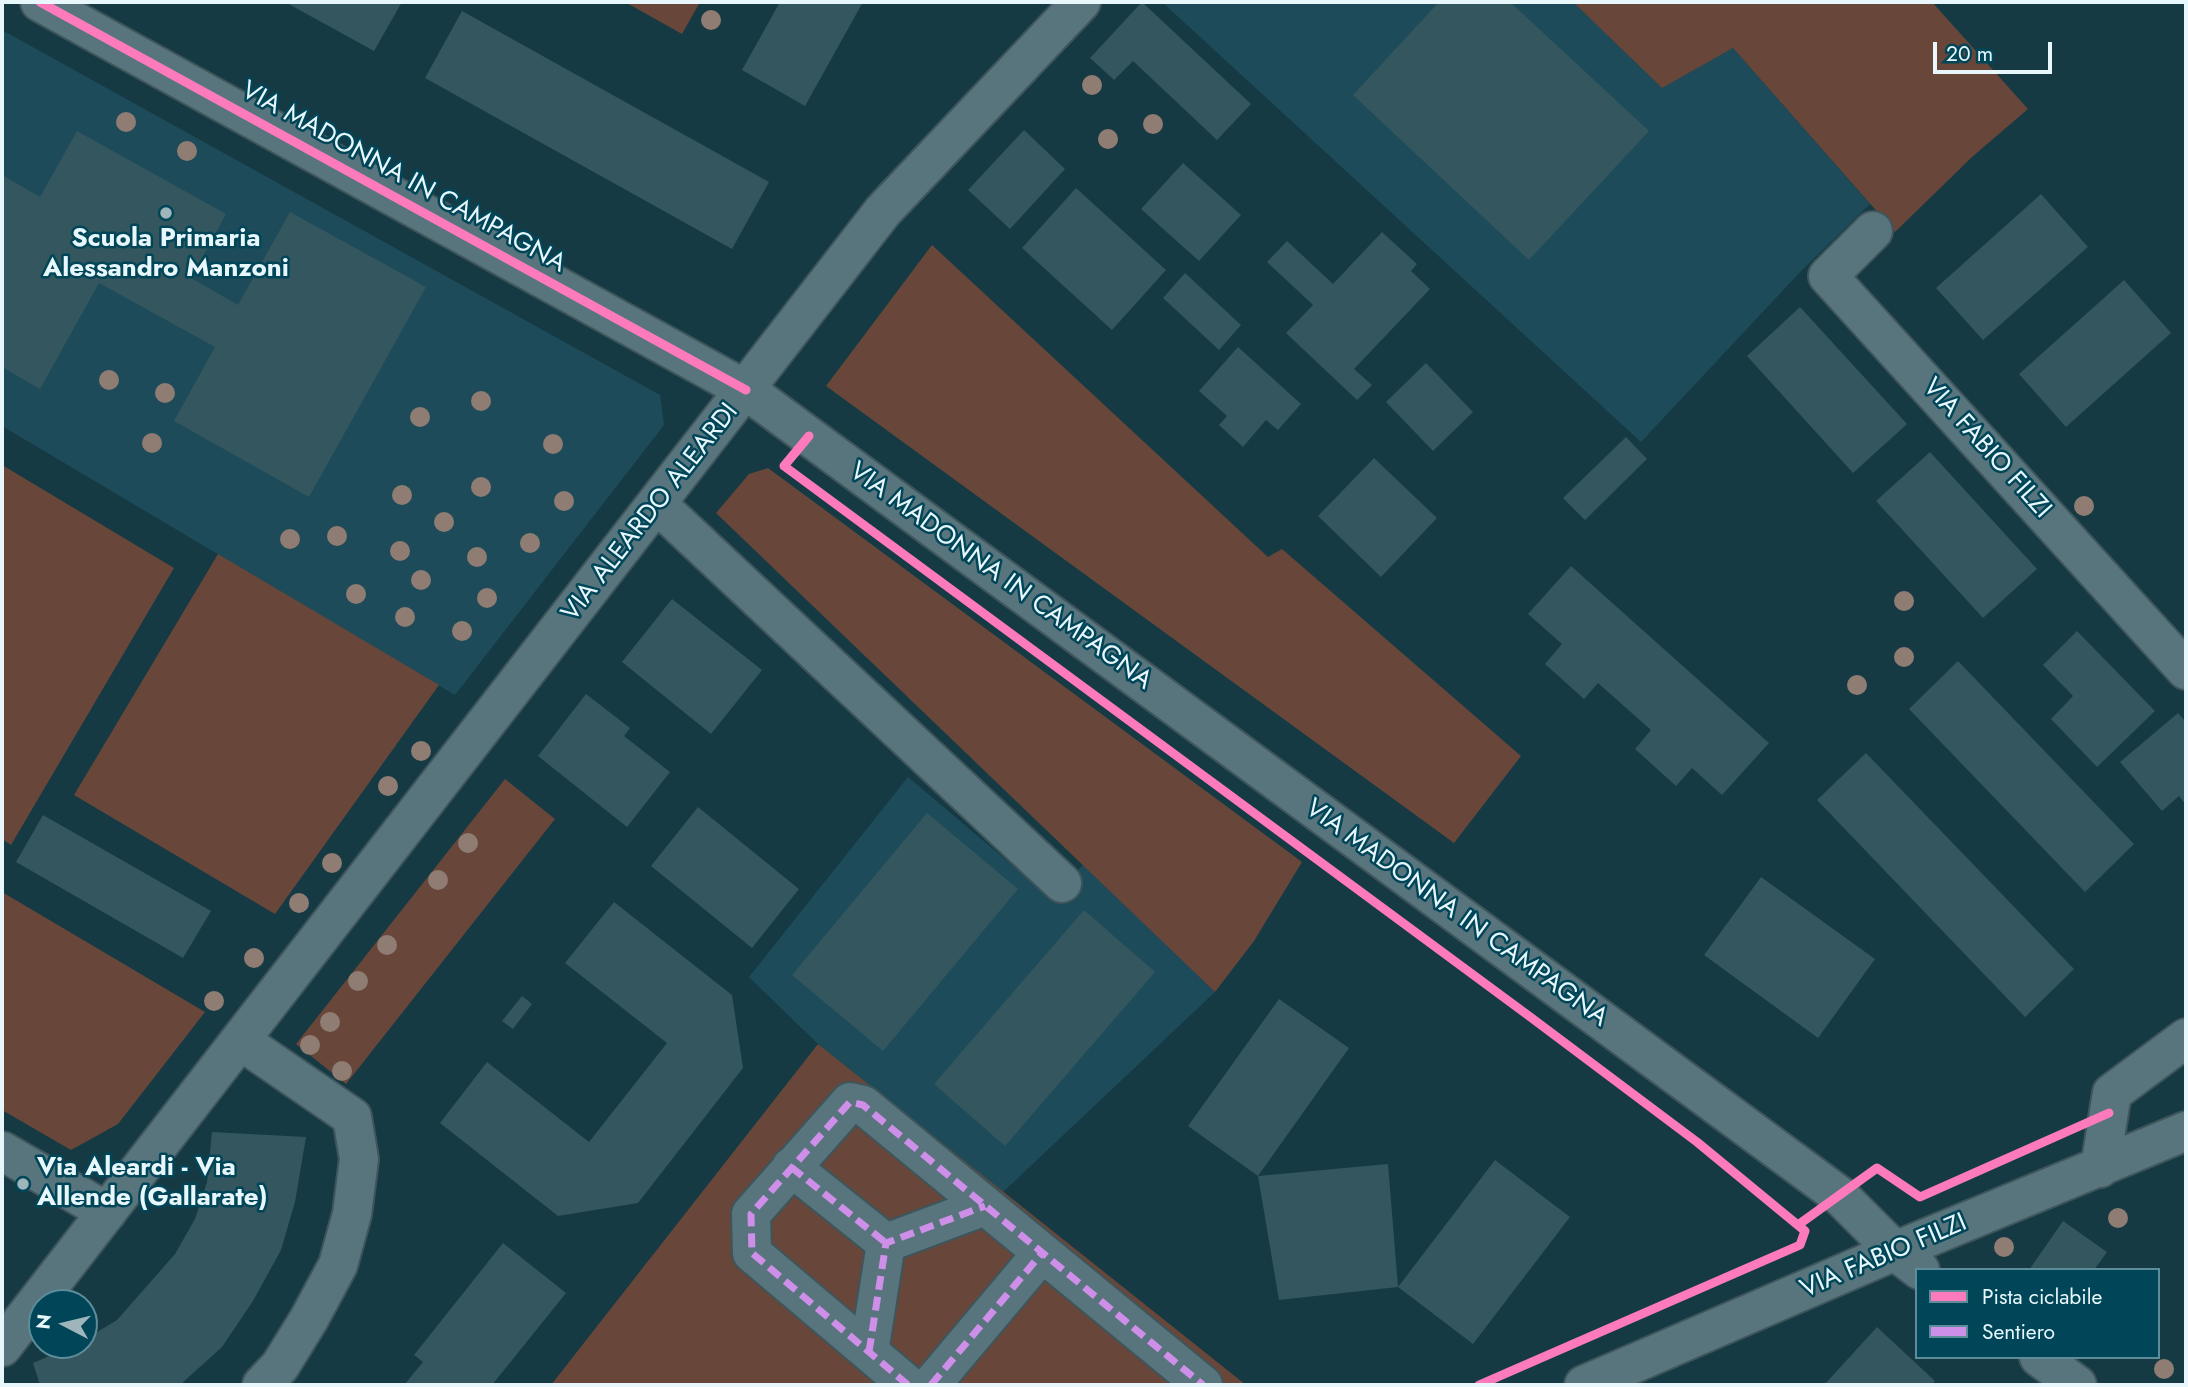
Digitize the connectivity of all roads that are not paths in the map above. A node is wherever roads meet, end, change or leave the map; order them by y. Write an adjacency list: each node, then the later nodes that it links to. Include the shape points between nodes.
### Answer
1 (40, 2): 4 (street, VIA MADONNA IN CAMPAGNA)
2 (1081, 2): 4 (street, VIA ALEARDO ALEARDI, via 883,211)
3 (1873, 231): 6 (street, VIA FABIO FILZI, via 1828,276)
4 (746, 390): 5 (street, VIA ALEARDO ALEARDI); 18 (street, VIA MADONNA IN CAMPAGNA, via 1840,1196)
5 (657, 504): 7 (street); 9 (street, VIA ALEARDO ALEARDI)
6 (2186, 670)
7 (1062, 883)
8 (2186, 1038): 13 (street, via 2112,1093)
9 (240, 1041): 15 (street, VIA ALEARDO ALEARDI); 22 (street, via 352,1117 359,1159 352,1214 338,1265 295,1342)
10 (2186, 1131): 13 (street, VIA FABIO FILZI)
11 (2, 1151): 15 (street)
12 (790, 1167): 14 (street, via 850,1102 863,1105); 16 (street); 20 (street, via 751,1214 752,1253)
13 (2100, 1168): 18 (street, VIA FABIO FILZI)
14 (985, 1206): 16 (street); 17 (street)
15 (107, 1212): 19 (street, VIA ALEARDO ALEARDI)
16 (886, 1243): 20 (street)
17 (1042, 1253): 24 (street); 25 (street)
18 (1907, 1261): 26 (street, VIA FABIO FILZI)
19 (2, 1347)
20 (869, 1352): 23 (street)
21 (2042, 1359): 27 (street)
22 (262, 1385)
23 (908, 1385)
24 (931, 1385)
25 (1203, 1385)
26 (1584, 1385)
27 (2077, 1385)

